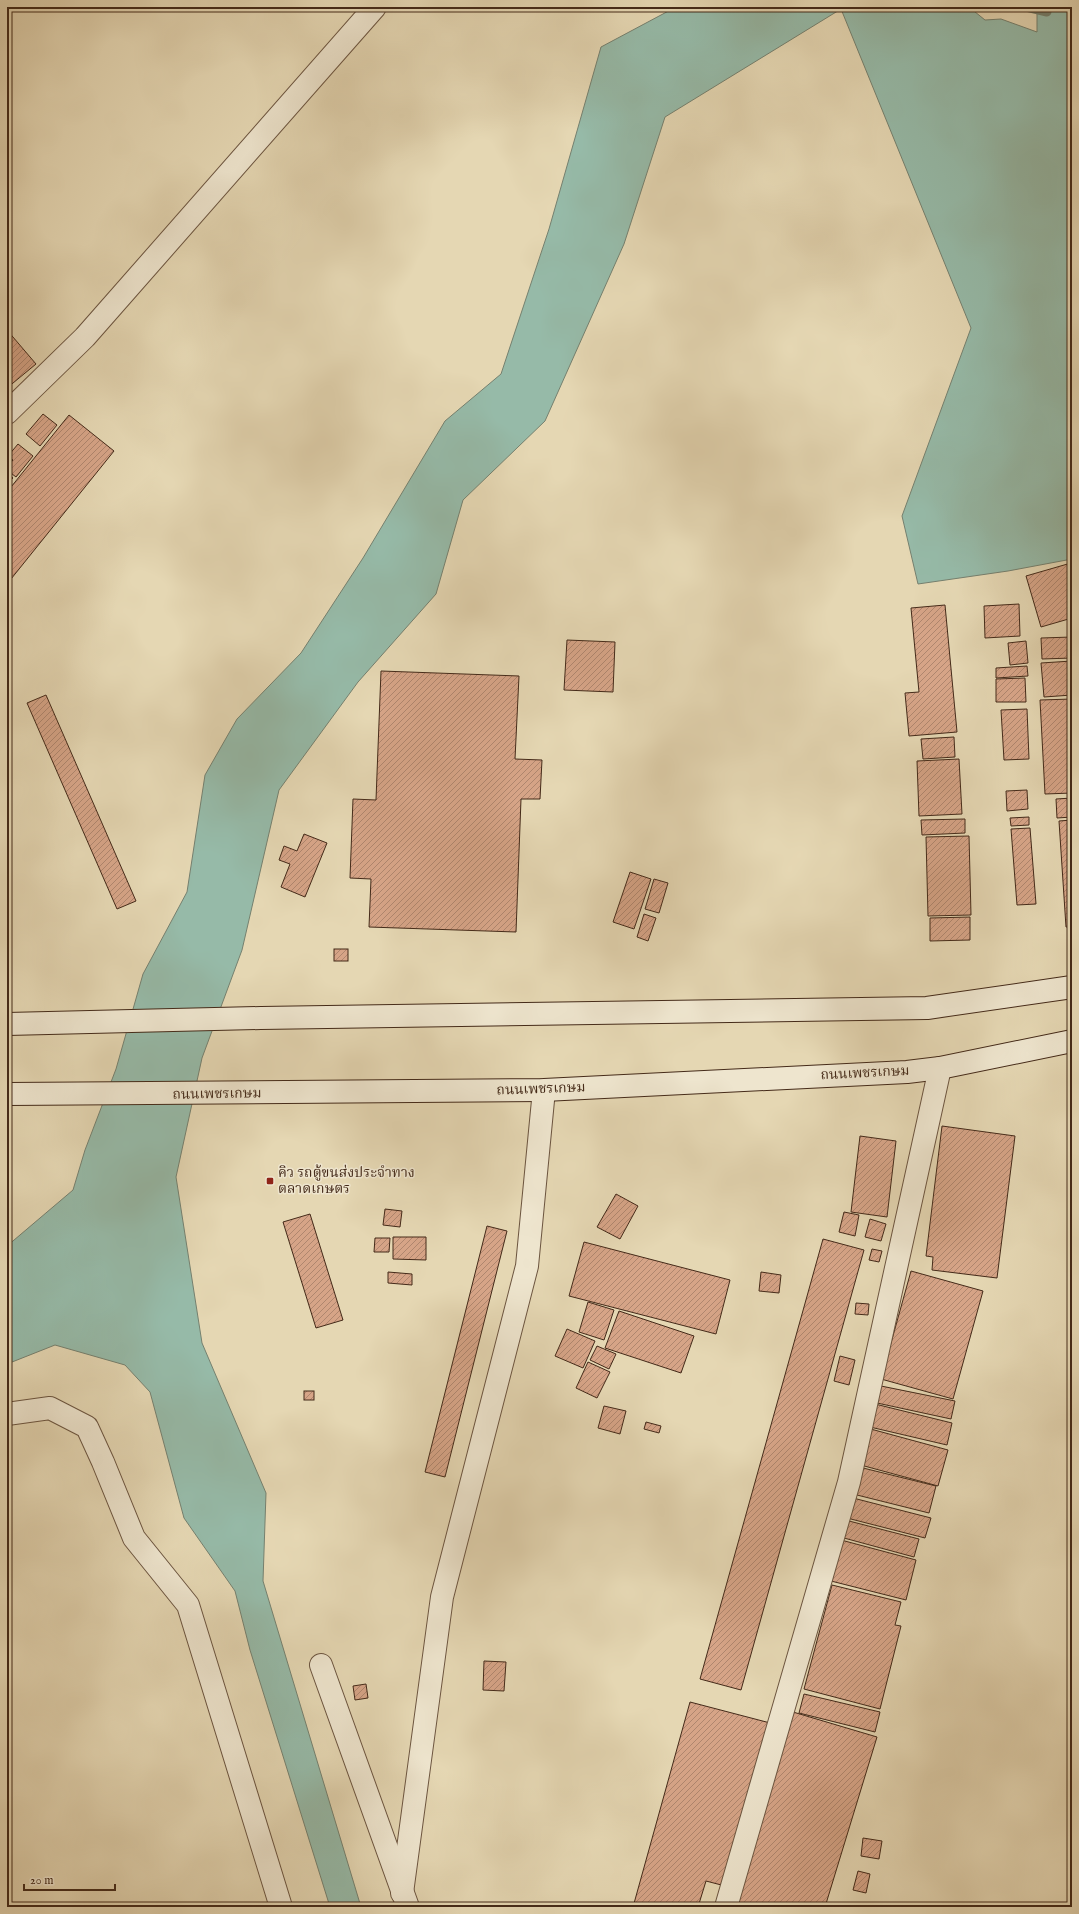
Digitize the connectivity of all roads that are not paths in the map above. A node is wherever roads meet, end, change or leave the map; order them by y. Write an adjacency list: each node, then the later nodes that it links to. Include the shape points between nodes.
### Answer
1 (375, 7): 2 (street, via 85,337)
2 (7, 413)
3 (1072, 987): 4 (street, via 926,1008)
4 (12, 1024)
5 (1072, 1041): 6 (street, ถนนเพชรเกษม)
6 (940, 1068): 7 (street, ถนนเพชรเกษม, via 907,1072); 13 (street, via 848,1482)
7 (544, 1090): 8 (street, ถนนเพชรเกษม); 11 (street, via 528,1266 442,1597)
8 (16, 1095)
9 (7, 1414): 12 (street, via 50,1408 87,1427 134,1538 188,1605)
10 (321, 1665): 11 (street)
11 (405, 1900)
12 (281, 1907)
13 (726, 1907)

